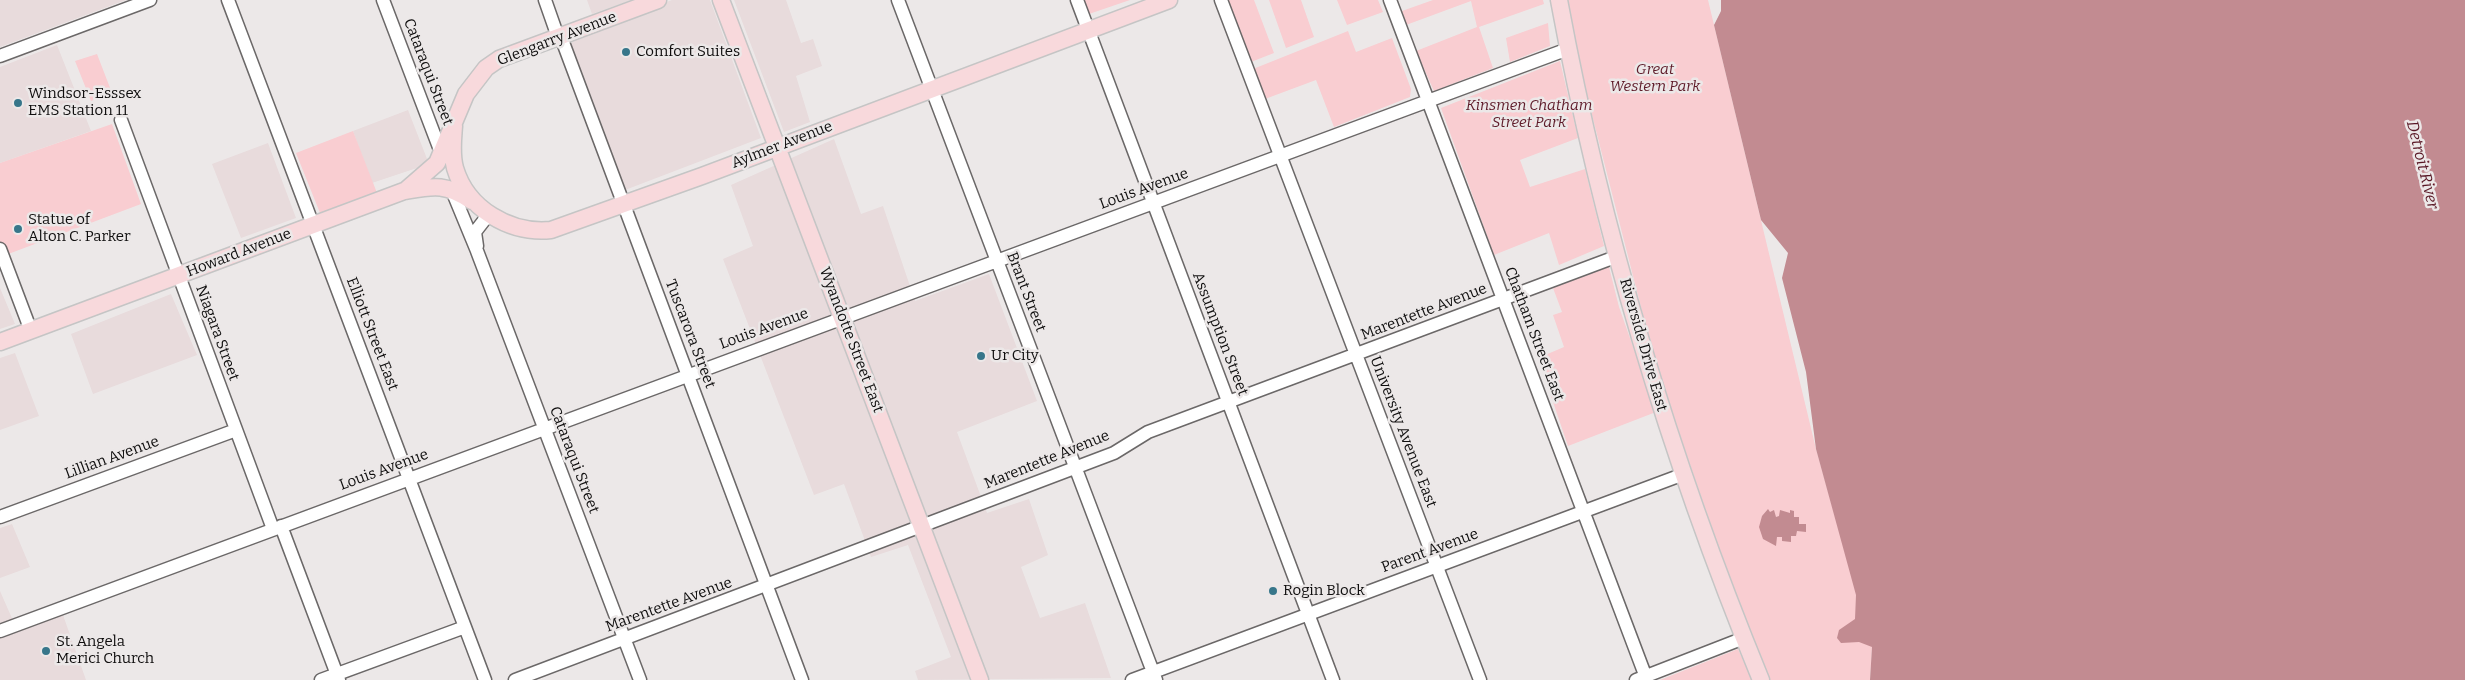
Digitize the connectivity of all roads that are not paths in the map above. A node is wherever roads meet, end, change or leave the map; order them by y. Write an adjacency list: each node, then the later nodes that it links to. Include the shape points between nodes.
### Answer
1 (150, 0): 16 (street)
2 (228, 0): 29 (street, Elliott Street East)
3 (383, 0): 22 (street, Cataraqui Street)
4 (545, 0): 14 (street, Tuscarora Street)
5 (658, 0): 14 (main road, Glengarry Avenue)
6 (721, 0): 21 (main road, Wyandotte Street East)
7 (898, 0): 17 (street, Brant Street)
8 (1077, 0): 13 (street, Assumption Street)
9 (1169, 0): 13 (main road, Aylmer Avenue)
10 (1221, 0): 23 (street, University Avenue East)
11 (1390, 0): 18 (street, Chatham Street East)
12 (1559, 0): 15 (main road, Riverside Drive East)
13 (1088, 30): 17 (main road, Aylmer Avenue); 26 (street, Assumption Street)
14 (558, 37): 20 (main road, Glengarry Avenue, via 499,59 486,68 458,108); 27 (street, Tuscarora Street, via 564,45)
15 (1568, 49): 18 (street, Louis Avenue); 32 (main road, Riverside Drive East)
16 (0, 56)
17 (932, 89): 21 (main road, Aylmer Avenue); 33 (street, Brant Street)
18 (1428, 101): 23 (street, Louis Avenue); 35 (street, Chatham Street East)
19 (121, 120): 34 (street, Niagara Street)
20 (454, 126): 22 (main road, Glengarry Avenue); 28 (main road, Aylmer Avenue, via 452,153 455,169)
21 (777, 147): 27 (main road, Aylmer Avenue); 36 (main road, Wyandotte Street East)
22 (442, 155): 25 (main road, Glengarry Avenue, via 437,164)
23 (1280, 156): 26 (street, Louis Avenue); 39 (street, University Avenue East)
24 (450, 188): 25 (main road, Howard Avenue, via 430,186); 28 (main road, Howard Avenue); 31 (street, Cataraqui Street)
25 (404, 191): 29 (main road, Howard Avenue)
26 (1153, 203): 33 (street, Louis Avenue); 41 (street, Assumption Street)
27 (624, 204): 28 (main road, Aylmer Avenue, via 542,231 514,227); 40 (street, Tuscarora Street)
28 (483, 210): 31 (street, Cataraqui Street, via 475,232)
29 (313, 225): 34 (main road, Howard Avenue); 46 (street, Elliott Street East)
30 (0, 249): 37 (street)
31 (477, 251): 42 (street, Cataraqui Street)
32 (1618, 256): 35 (street, Marentette Avenue); 45 (main road, Riverside Drive East, via 1656,392)
33 (997, 260): 36 (street, Louis Avenue); 44 (street, Brant Street)
34 (178, 275): 37 (main road, Howard Avenue); 43 (street, Niagara Street)
35 (1503, 300): 39 (street, Marentette Avenue); 47 (street, Chatham Street East)
36 (842, 318): 40 (street, Louis Avenue); 49 (main road, Wyandotte Street East)
37 (31, 331): 38 (main road, Howard Avenue)
38 (0, 342)
39 (1356, 355): 41 (street, Marentette Avenue); 51 (street, University Avenue East)
40 (688, 375): 42 (street, Louis Avenue); 52 (street, Tuscarora Street)
41 (1228, 403): 44 (street, Marentette Avenue, via 1148,432 1114,453); 53 (street, Assumption Street)
42 (544, 428): 46 (street, Louis Avenue); 57 (street, Cataraqui Street)
43 (236, 430): 48 (street, Lillian Avenue); 50 (street, Niagara Street)
44 (1075, 468): 49 (street, Marentette Avenue); 58 (street, Brant Street)
45 (1684, 474): 47 (street, Parent Avenue); 56 (main road, Riverside Drive East)
46 (409, 478): 50 (street, Louis Avenue); 54 (street, Elliott Street East)
47 (1583, 512): 51 (street, Parent Avenue); 60 (street, Chatham Street East)
48 (0, 517)
49 (922, 526): 52 (street, Marentette Avenue); 66 (main road, Wyandotte Street East)
50 (277, 527): 55 (street, Louis Avenue); 59 (street, Niagara Street)
51 (1438, 566): 53 (street, Parent Avenue); 69 (street, University Avenue East)
52 (767, 586): 57 (street, Marentette Avenue); 65 (street, Tuscarora Street)
53 (1308, 614): 58 (street, Parent Avenue); 68 (street, Assumption Street)
54 (465, 627): 59 (street); 62 (street, Elliott Street East)
55 (0, 631)
56 (1744, 638): 60 (street); 70 (main road, Riverside Drive East)
57 (624, 639): 63 (street, Marentette Avenue); 64 (street, Cataraqui Street)
58 (1154, 676): 67 (street, Parent Avenue)
59 (338, 677): 61 (street)
60 (1643, 679)
61 (321, 680)
62 (485, 680)
63 (515, 680)
64 (640, 680)
65 (802, 680)
66 (980, 680)
67 (1132, 680)
68 (1333, 680)
69 (1480, 680)
70 (1761, 680)

